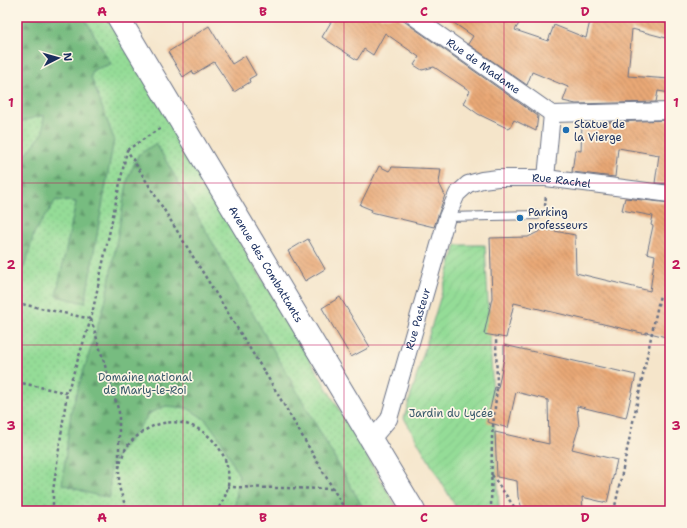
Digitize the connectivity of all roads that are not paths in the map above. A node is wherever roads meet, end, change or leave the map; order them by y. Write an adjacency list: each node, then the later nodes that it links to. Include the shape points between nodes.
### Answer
1 (118, 17): 10 (main road, Avenue des Combattants)
2 (414, 17): 4 (street, Rue de Madame)
3 (670, 111): 4 (street)
4 (552, 114): 5 (street)
5 (546, 178): 6 (street, Rue Rachel, via 482,180 468,184); 7 (street, Rue Rachel)
6 (457, 194): 9 (street, Rue Pasteur)
7 (670, 194)
8 (537, 214): 9 (lane)
9 (447, 216): 10 (street, Rue Pasteur, via 388,419)
10 (371, 440): 11 (main road, Avenue des Combattants)
11 (414, 511)

